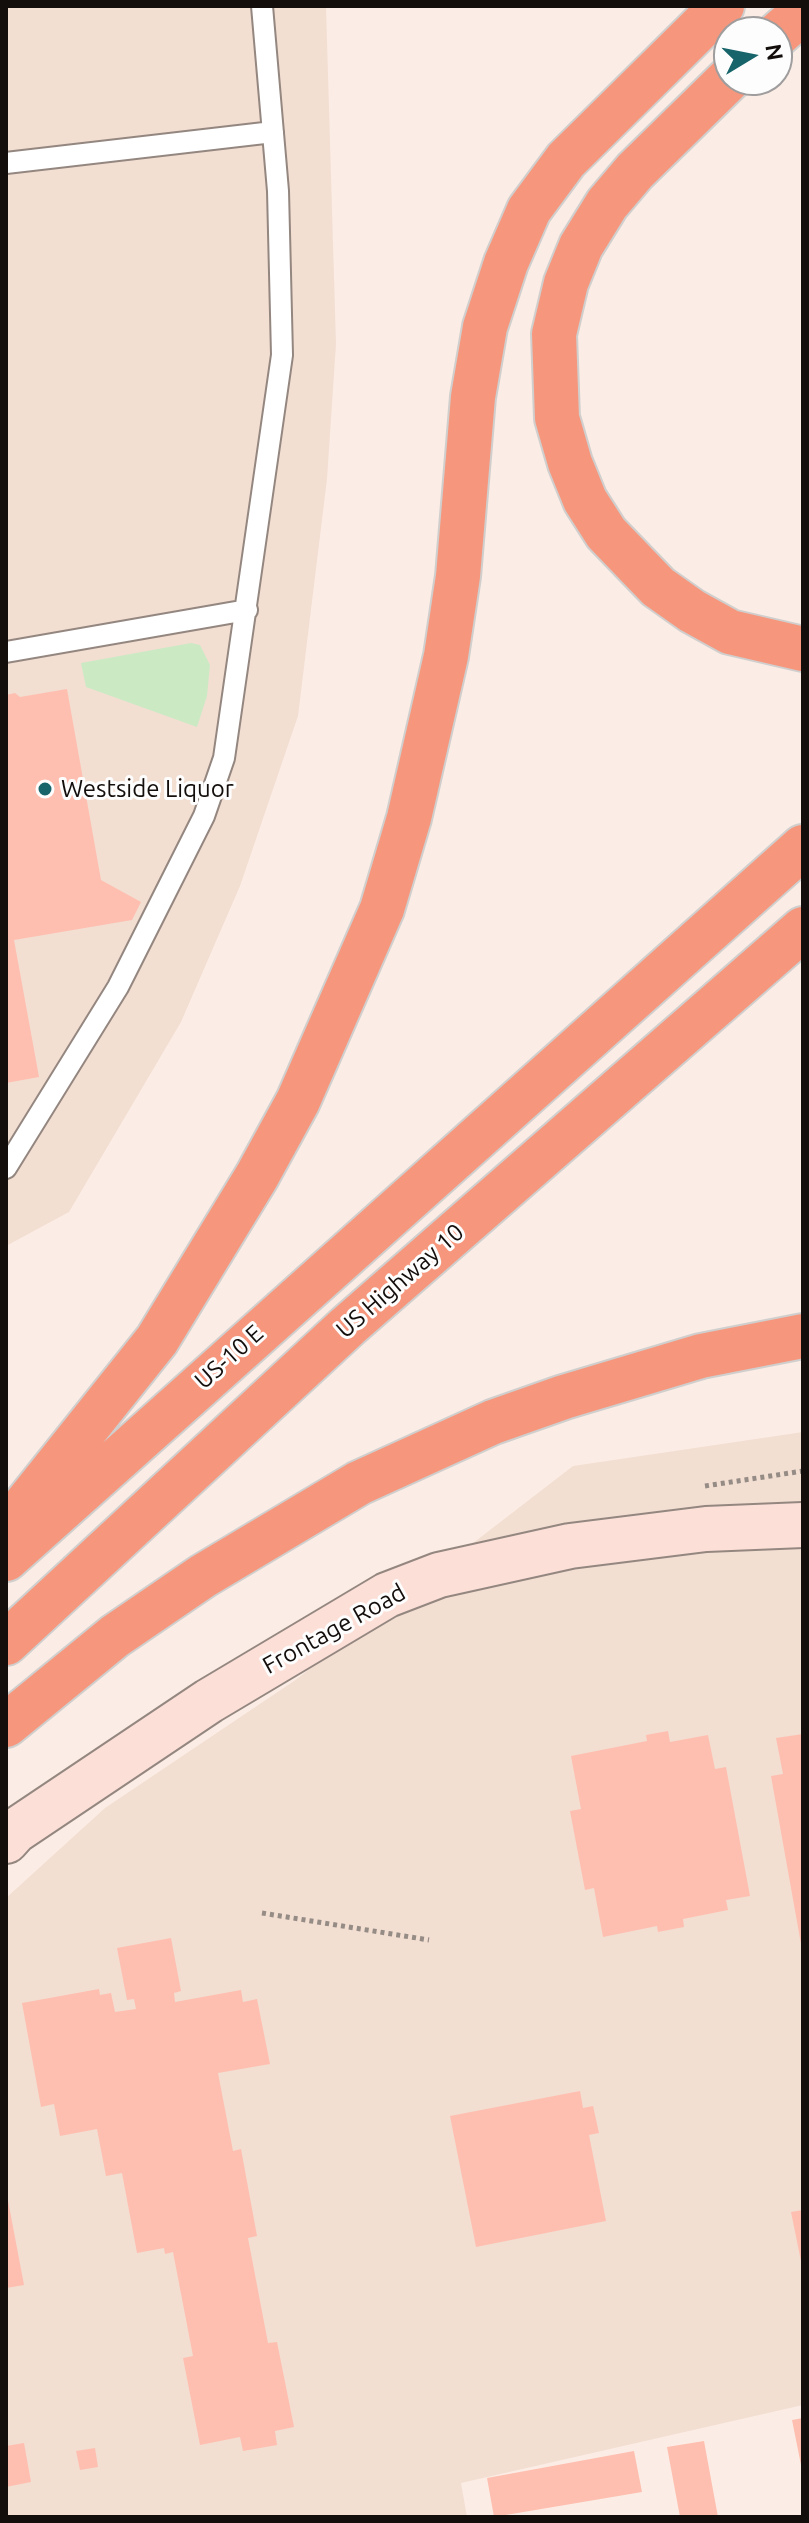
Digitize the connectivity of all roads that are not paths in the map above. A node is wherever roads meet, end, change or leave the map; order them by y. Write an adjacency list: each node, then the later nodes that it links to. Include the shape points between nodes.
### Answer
1 (262, 6): 4 (lane)
2 (722, 6): 14 (highway, via 566,160 529,210 485,327 446,656 382,909 298,1101 257,1176 157,1340)
3 (713, 95): 7 (highway, via 635,171 581,246 554,334 557,418 585,500 606,533 649,578 730,632)
4 (273, 132): 5 (lane); 6 (lane, via 282,369)
5 (6, 163)
6 (247, 610): 8 (lane); 11 (lane, via 217,786 118,987)
7 (803, 649)
8 (6, 652)
9 (803, 847): 15 (highway, US-10 E)
10 (803, 929): 16 (highway, US Highway 10, via 348,1326)
11 (6, 1168)
12 (803, 1336): 17 (highway, via 701,1356 564,1397 359,1483 203,1576 115,1636)
13 (803, 1525): 18 (street, Frontage Road, via 706,1529 570,1546 439,1575 387,1595 209,1701)
14 (6, 1529)
15 (6, 1559)
16 (6, 1643)
17 (6, 1725)
18 (6, 1841)

